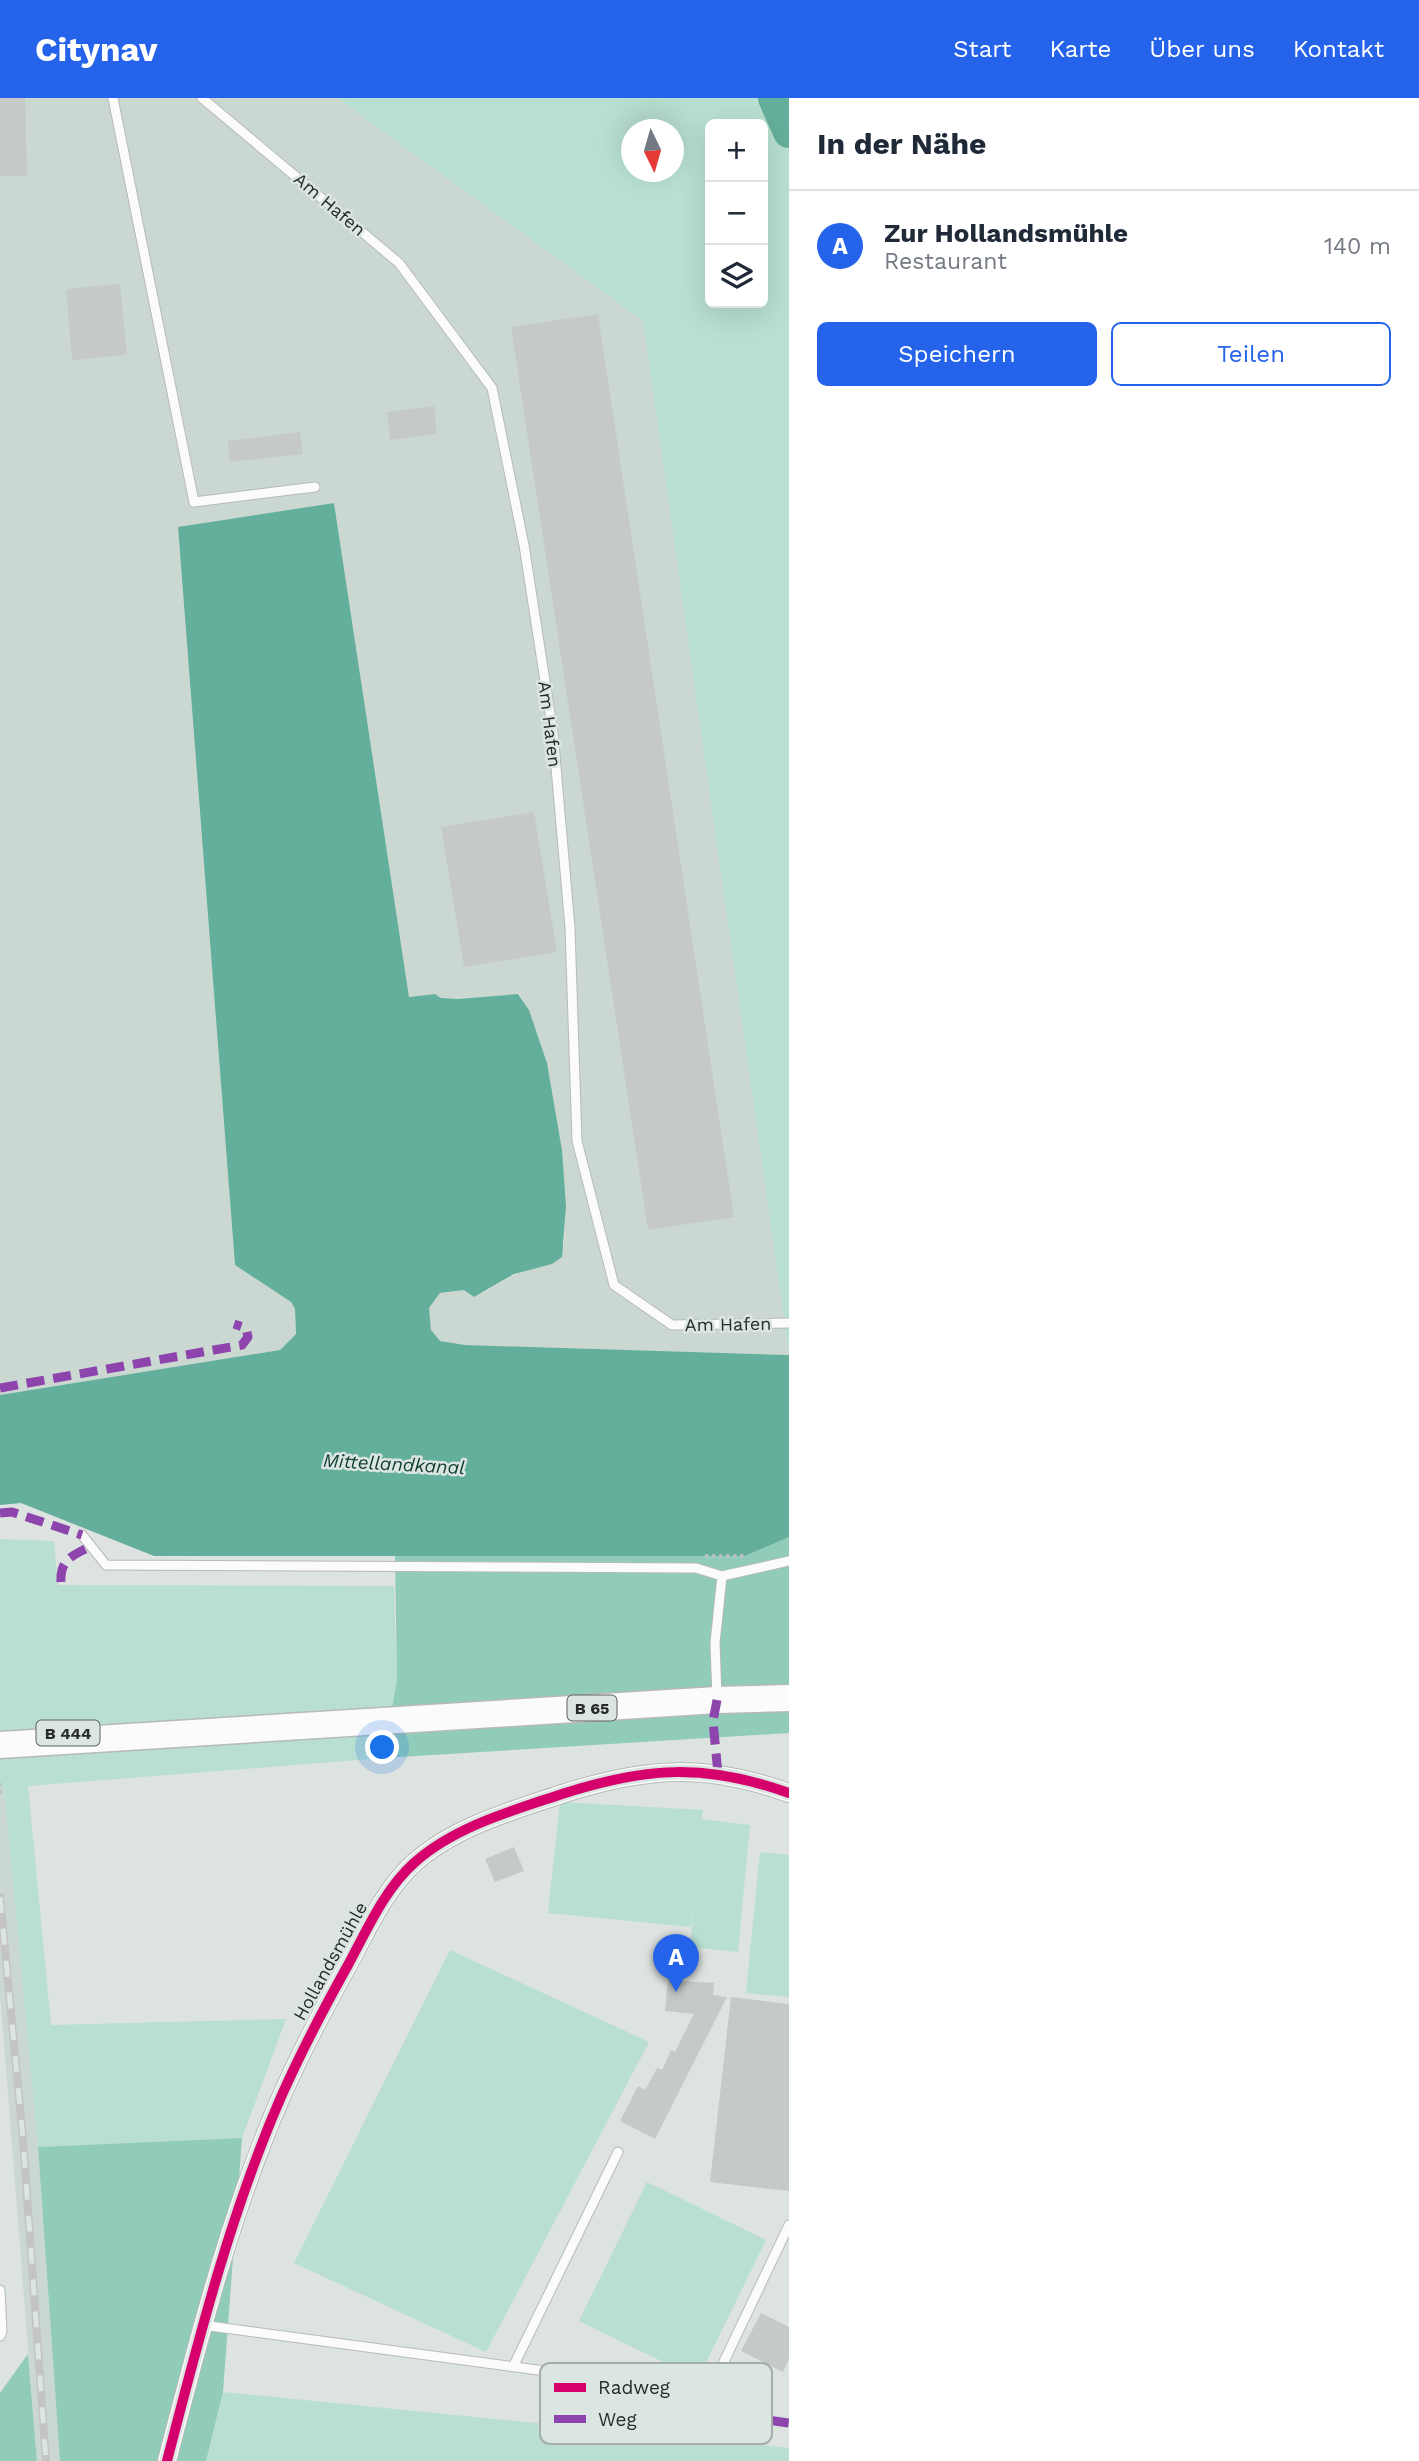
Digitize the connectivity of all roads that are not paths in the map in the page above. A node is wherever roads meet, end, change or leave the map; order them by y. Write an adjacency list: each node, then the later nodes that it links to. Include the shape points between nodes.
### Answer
1 (113, 98): 3 (lane, via 194,502)
2 (202, 98): 4 (lane, Am Hafen, via 399,263 492,388 524,545 553,733 570,928 577,1141 614,1285 672,1325)
3 (315, 487)
4 (789, 1323)
5 (82, 1535): 7 (lane, via 106,1564 696,1568)
6 (789, 1561): 7 (lane)
7 (722, 1576): 9 (lane, via 715,1643)
8 (789, 1698): 9 (main road, B 65)
9 (717, 1700): 11 (main road, B 65)
10 (0, 1730): 11 (main road, B 444)
11 (137, 1737): 12 (main road, B 65)
12 (0, 1745)
13 (789, 1793): 17 (street, Hollandsmühle, via 751,1779 710,1773 643,1773 593,1784 491,1820 442,1840 412,1865 386,1895 280,2099)
14 (618, 2152): 20 (lane)
15 (789, 2225): 19 (lane)
16 (0, 2290): 18 (lane)
17 (202, 2325): 20 (lane); 22 (street, Hollandsmühle)
18 (0, 2336)
19 (723, 2363)
20 (513, 2367): 21 (lane)
21 (540, 2371)
22 (167, 2461)

